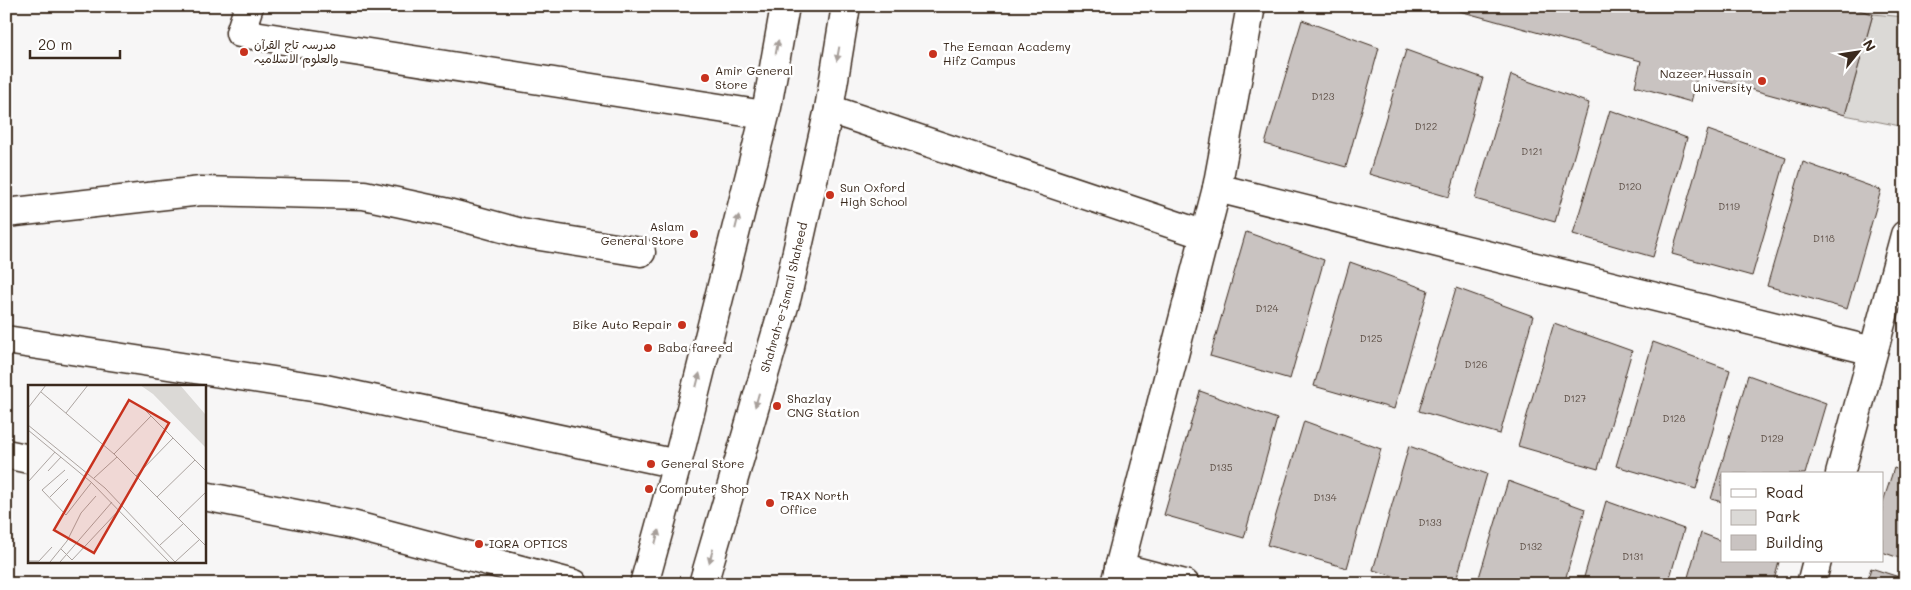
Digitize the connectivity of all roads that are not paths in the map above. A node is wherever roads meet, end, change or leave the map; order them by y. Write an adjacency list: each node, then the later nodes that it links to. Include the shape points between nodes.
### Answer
1 (249, 6): 6 (street, via 240,33)
2 (785, 6): 6 (street, one-way to 2)
3 (846, 6): 5 (street, Shahrah-e-Ismail Shaheed, one-way to 5)
4 (1251, 6): 7 (street)
5 (829, 109): 9 (street); 23 (street, Shahrah-e-Ismail Shaheed, one-way to 23, via 787,296)
6 (764, 115): 16 (street, one-way to 6)
7 (1217, 188): 9 (street); 13 (street)
8 (6, 212): 11 (street, via 201,192 364,195 521,233)
9 (1205, 235): 20 (street)
10 (1905, 235): 13 (street)
11 (641, 252)
12 (6, 340): 16 (street, via 325,389)
13 (1873, 351): 17 (street)
14 (6, 454): 15 (street)
15 (28, 459)
16 (677, 464): 22 (street, one-way to 16)
17 (1841, 472)
18 (205, 496): 21 (street, via 352,525)
19 (1817, 562): 25 (street)
20 (1117, 576): 24 (street)
21 (574, 584)
22 (644, 584)
23 (703, 584)
24 (1185, 584)
25 (1811, 584)

